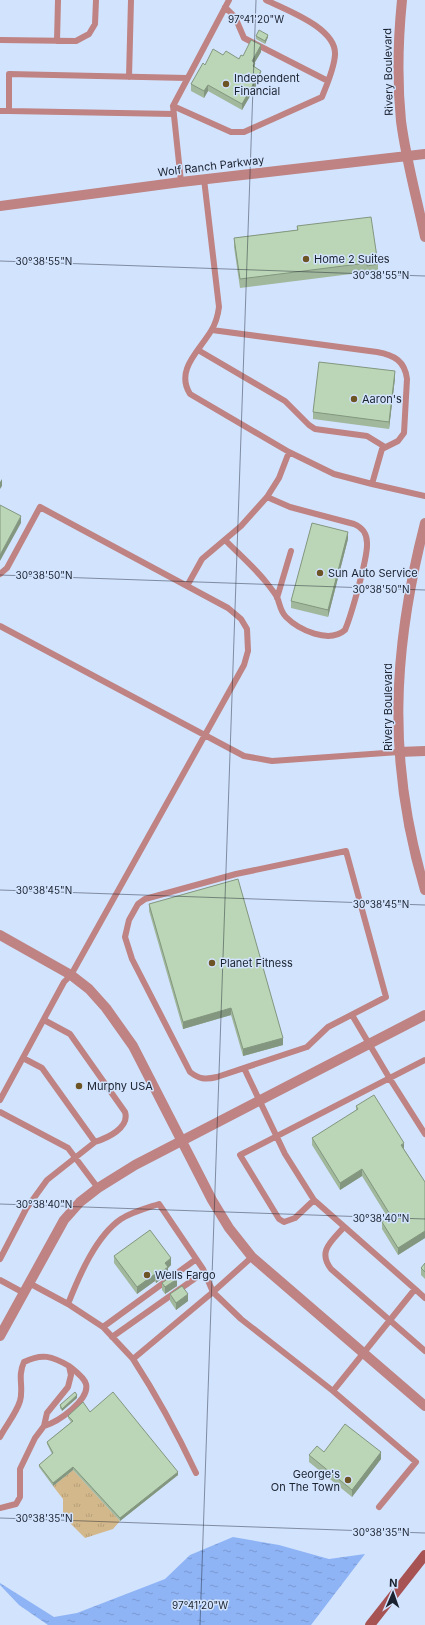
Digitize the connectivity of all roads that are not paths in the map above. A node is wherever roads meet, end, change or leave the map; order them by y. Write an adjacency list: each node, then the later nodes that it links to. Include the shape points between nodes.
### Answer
1 (58, 0): 9 (lane)
2 (96, 0): 9 (lane, via 95,24 89,34 76,41)
3 (130, 0): 10 (lane)
4 (229, 0): 7 (lane)
5 (266, 0): 12 (lane, via 322,29 330,38 336,54)
6 (402, 0): 18 (street, Rivery Boulevard, via 398,56 399,96)
7 (225, 7): 11 (lane); 12 (lane, via 235,17 244,38)
8 (0, 40): 9 (lane)
9 (58, 41)
10 (129, 77): 11 (lane); 15 (lane, via 9,74)
11 (188, 78): 13 (lane)
12 (328, 81): 13 (lane, via 322,97 244,132 231,132)
13 (173, 106): 16 (lane)
14 (0, 111): 15 (lane)
15 (9, 111): 16 (lane)
16 (174, 114): 20 (lane)
17 (425, 154): 18 (street, Wolf Ranch Parkway)
18 (408, 156): 19 (street, Wolf Ranch Parkway); 22 (street, Rivery Boulevard)
19 (204, 179): 20 (street, Wolf Ranch Parkway); 23 (lane, via 218,291 217,318)
20 (181, 182): 21 (street, Wolf Ranch Parkway)
21 (0, 206)
22 (425, 237)
23 (212, 330): 24 (lane); 25 (lane, via 376,352 398,359 406,371 407,380 404,432 398,441)
24 (198, 350): 25 (lane, via 285,401 309,425 326,431 367,436); 26 (lane, via 184,376 190,394)
25 (385, 447): 27 (lane, via 380,452)
26 (289, 452): 27 (lane, via 334,474); 29 (lane, via 279,478)
27 (372, 484): 28 (lane)
28 (425, 496)
29 (267, 497): 31 (lane); 35 (lane, via 290,507 358,525 365,534 368,544 348,623 342,632 324,636 302,627 286,617)
30 (425, 523): 39 (street, Rivery Boulevard, via 416,559 401,650 398,689)
31 (225, 540): 34 (lane, via 202,559); 35 (lane, via 266,582)
32 (290, 551): 35 (lane)
33 (0, 574): 34 (lane, via 7,568 40,507)
34 (187, 586): 37 (lane, via 235,613 247,629 249,642 244,665)
35 (277, 598)
36 (0, 626): 37 (lane)
37 (205, 736): 39 (lane, via 232,751 256,759 302,759); 42 (lane)
38 (425, 751): 39 (street)
39 (399, 752): 40 (street, Rivery Boulevard, via 403,800 415,858)
40 (425, 890)
41 (0, 935): 42 (street)
42 (71, 974): 45 (lane); 57 (street, via 89,989 121,1027)
43 (352, 1015): 46 (lane); 49 (lane, via 328,1027 307,1047); 49 (lane, via 386,997 346,852 236,874 146,899 138,904 128,920 125,938 132,959 190,1072 198,1078 208,1080)
44 (425, 1015): 46 (street)
45 (44, 1020): 47 (lane); 56 (lane, via 70,1034 125,1112 124,1125 106,1138)
46 (370, 1044): 50 (lane); 52 (street)
47 (23, 1058): 51 (lane); 56 (lane, via 42,1068)
48 (425, 1060): 50 (lane)
49 (244, 1068): 52 (lane)
50 (390, 1079): 54 (lane); 55 (lane)
51 (0, 1100)
52 (260, 1101): 55 (lane); 57 (street)
53 (0, 1112): 58 (lane, via 68,1148)
54 (425, 1134)
55 (276, 1136): 60 (lane); 60 (lane, via 240,1155 279,1219 288,1222)
56 (95, 1142): 58 (lane)
57 (182, 1142): 59 (street, via 135,1165); 62 (street, via 229,1228)
58 (75, 1158): 59 (lane); 63 (lane, via 47,1180 26,1209)
59 (98, 1188): 67 (street, via 80,1202 64,1220)
60 (314, 1200): 61 (lane)
61 (344, 1227): 68 (lane); 73 (lane, via 326,1248 326,1262)
62 (252, 1257): 69 (lane); 78 (street)
63 (0, 1259)
64 (196, 1260): 65 (lane); 72 (lane, via 158,1204 122,1219 105,1234 87,1262); 74 (lane)
65 (204, 1272): 69 (lane); 76 (lane)
66 (0, 1280): 70 (lane)
67 (29, 1283): 70 (street); 72 (lane)
68 (415, 1289): 71 (lane); 73 (lane)
69 (213, 1292): 79 (lane); 81 (lane, via 241,1320)
70 (24, 1293): 75 (street)
71 (425, 1298)
72 (68, 1304): 74 (lane)
73 (390, 1321): 77 (lane); 78 (lane)
74 (103, 1327): 76 (lane)
75 (0, 1336)
76 (112, 1337): 79 (lane)
77 (425, 1352)
78 (363, 1354): 81 (lane); 82 (street)
79 (133, 1359): 85 (lane, via 176,1430)
80 (69, 1366): 83 (lane, via 71,1375 68,1386 47,1413); 83 (lane, via 82,1377 86,1384 86,1392 64,1416 53,1424); 84 (lane, via 49,1356 36,1356 24,1362 19,1372 20,1401)
81 (333, 1391): 86 (lane, via 416,1462)
82 (425, 1406)
83 (44, 1426): 87 (lane, via 35,1438 20,1469 20,1497 16,1504)
84 (0, 1437)
85 (196, 1473)
86 (379, 1507)
87 (0, 1508)
88 (425, 1555): 89 (main road)
89 (370, 1625)

